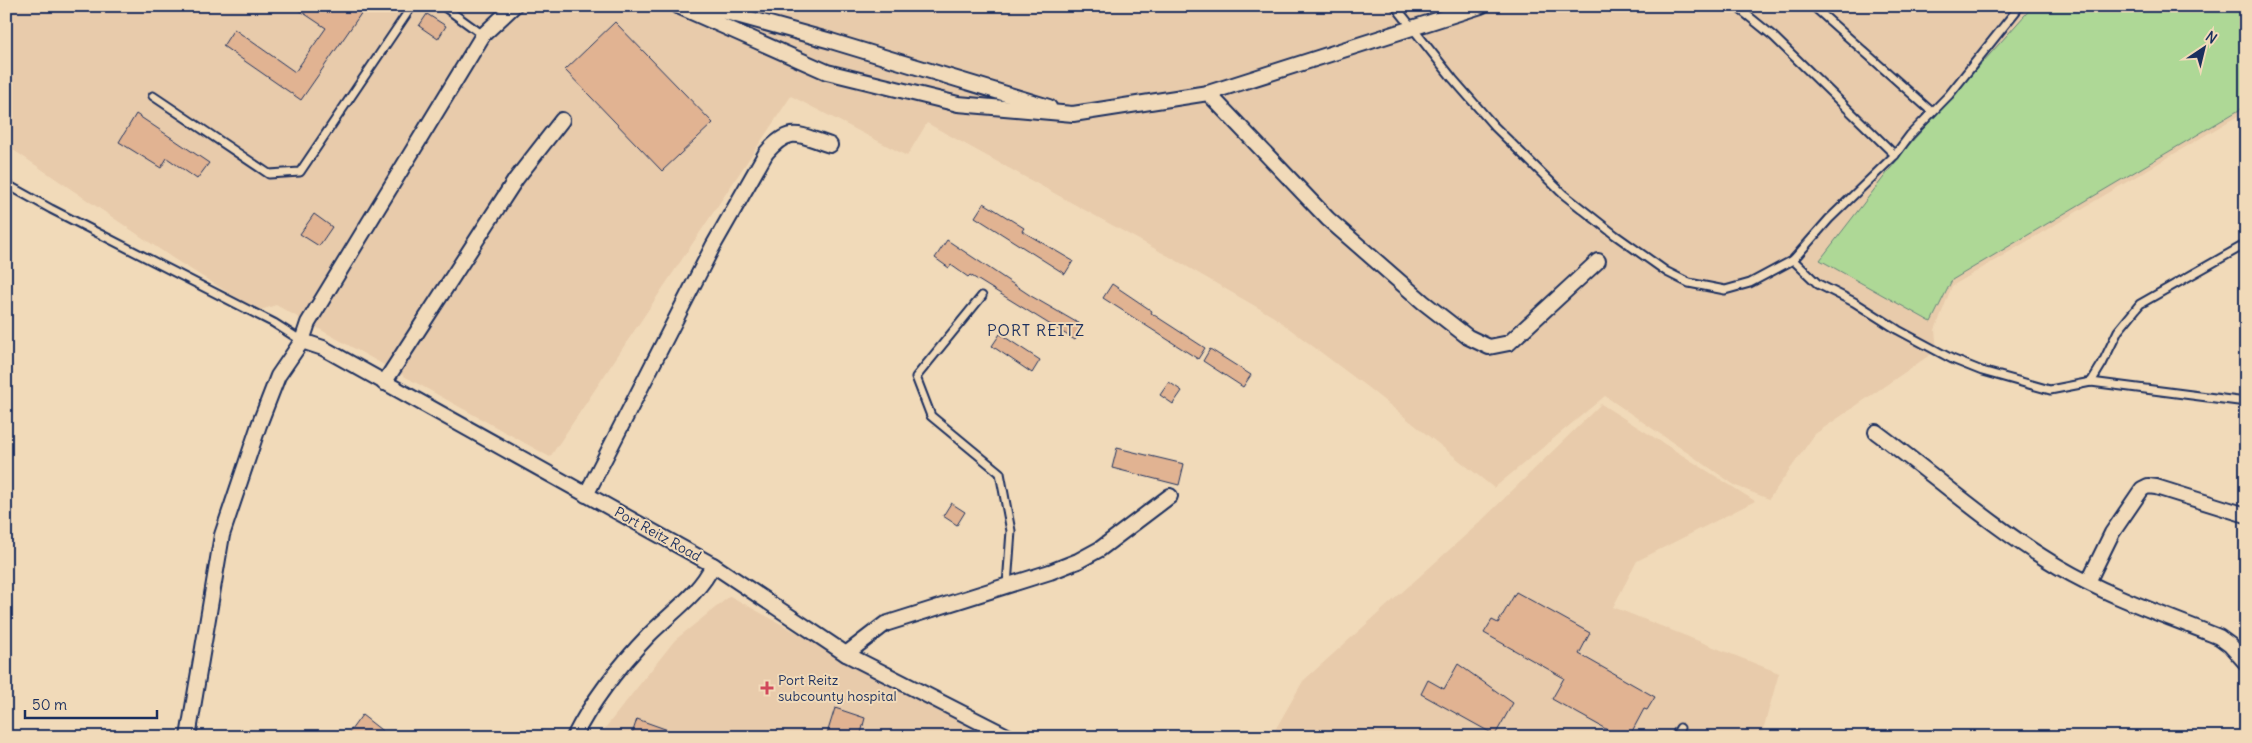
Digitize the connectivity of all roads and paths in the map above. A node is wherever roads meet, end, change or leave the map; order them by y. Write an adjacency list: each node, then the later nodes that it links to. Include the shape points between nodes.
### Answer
1 (412, 6): 14 (lane, via 300,172 269,174)
2 (443, 6): 12 (lane)
3 (514, 6): 12 (street)
4 (678, 6): 16 (street, via 827,72 958,104)
5 (704, 6): 16 (street)
6 (1395, 6): 11 (lane)
7 (1481, 6): 11 (street)
8 (1736, 6): 19 (lane, via 1773,36)
9 (1813, 6): 15 (lane)
10 (2020, 6): 15 (lane)
11 (1414, 28): 13 (street); 22 (lane, via 1494,126 1563,194 1667,272 1689,283 1725,290 1750,283)
12 (483, 35): 25 (street, via 308,323)
13 (1208, 93): 16 (street); 23 (street, via 1328,219 1423,302 1468,337 1489,347 1510,343)
14 (153, 96)
15 (1932, 112): 19 (lane)
16 (1074, 114)
17 (562, 120): 27 (street, via 516,179)
18 (830, 145): 30 (street, via 798,134 788,134 766,153 713,246)
19 (1895, 155): 22 (lane)
20 (6, 184): 25 (lane, via 274,322)
21 (2246, 244): 26 (lane, via 2140,304 2118,331)
22 (1792, 260): 26 (lane, via 1818,284 1898,330 1974,368 2050,390)
23 (1598, 261)
24 (982, 296): 35 (lane, via 916,377 931,416 1000,473 1011,531)
25 (302, 341): 27 (street, Port Reitz Road, via 323,348); 39 (street, via 278,376 222,535)
26 (2091, 382): 28 (lane)
27 (384, 383): 30 (street, Port Reitz Road)
28 (2246, 402)
29 (1876, 432): 34 (street, via 2030,549)
30 (586, 494): 33 (street, Port Reitz Road)
31 (1170, 496): 35 (street, via 1100,549 1050,572)
32 (2246, 515): 34 (street, via 2156,487 2142,489 2112,533)
33 (713, 564): 36 (street, Port Reitz Road); 40 (street, via 697,589 624,662)
34 (2088, 582): 37 (street, via 2145,609 2219,637)
35 (1008, 585): 36 (street, via 885,624)
36 (846, 654): 41 (street, Port Reitz Road)
37 (2246, 663)
38 (1680, 728): 42 (lane)
39 (188, 737)
40 (574, 737)
41 (1008, 737)
42 (1675, 737)

